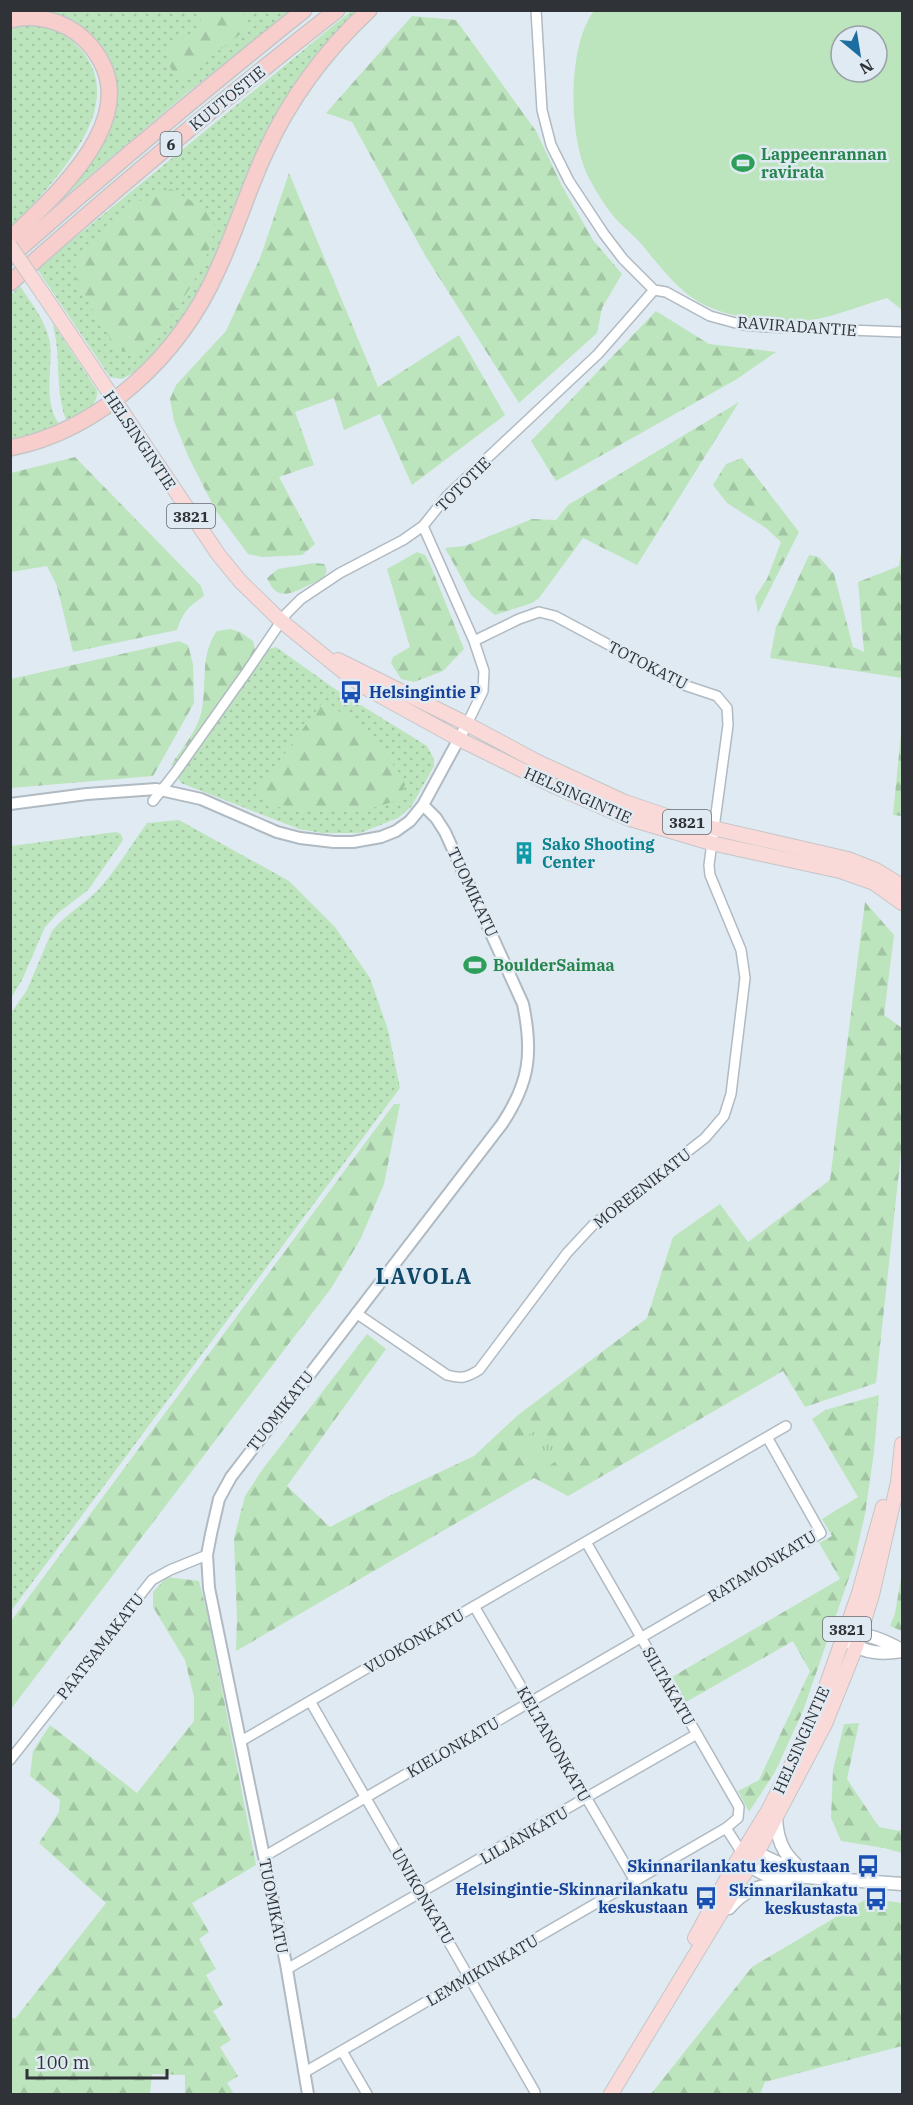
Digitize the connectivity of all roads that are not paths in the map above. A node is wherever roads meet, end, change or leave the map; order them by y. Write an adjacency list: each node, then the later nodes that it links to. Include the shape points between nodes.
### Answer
1 (304, 10): 8 (highway, KUUTOSTIE / 6, via 208,86)
2 (337, 10): 9 (highway, KUUTOSTIE / 6, via 115,190)
3 (369, 10): 12 (highway, via 329,53 282,121 265,152 217,272 191,321 158,361)
4 (536, 10): 10 (street, RAVIRADANTIE, via 542,110 551,145 604,234 622,259)
5 (10, 20): 6 (highway, via 47,20 77,33 101,63 109,98 101,133 84,160)
6 (10, 239)
7 (10, 246): 12 (main road, HELSINGINTIE / 3821, bridge)
8 (10, 257)
9 (10, 283)
10 (654, 290): 11 (street, RAVIRADANTIE, via 666,292 710,316 743,325); 14 (street, TOTOTIE, via 598,354 447,496)
11 (903, 332)
12 (113, 401): 13 (highway, via 63,431); 15 (main road, HELSINGINTIE / 3821, via 218,554)
13 (10, 448)
14 (423, 526): 15 (street, via 340,573 301,599); 16 (street, TOTOTIE)
15 (280, 620): 17 (main road, HELSINGINTIE / 3821); 20 (street)
16 (474, 641): 18 (street, TOTOTIE, via 484,670 483,691); 24 (street, TOTOKATU, via 539,612 555,616 684,685 717,696 727,708 728,725)
17 (310, 645): 18 (main road, HELSINGINTIE / 3821); 19 (main road, HELSINGINTIE / 3821, via 368,689)
18 (467, 724): 19 (street); 24 (main road, HELSINGINTIE / 3821, via 598,790 660,814)
19 (459, 739): 23 (street); 25 (main road, HELSINGINTIE / 3821, via 597,806)
20 (162, 790): 21 (street); 22 (street, via 129,789); 23 (street, via 201,799 277,832 334,842 388,834 410,821)
21 (153, 801)
22 (10, 804)
23 (423, 805): 28 (street, TUOMIKATU, via 445,832 523,1004 528,1039 526,1071 517,1100 502,1124)
24 (713, 828): 25 (street, TOTOKATU); 26 (main road, HELSINGINTIE / 3821, via 848,859)
25 (711, 843): 27 (main road, HELSINGINTIE / 3821, via 840,871 874,884); 28 (street, MOREENIKATU, via 710,875 737,938 745,978 731,1094 724,1116 705,1138 593,1225 567,1252 478,1370 468,1377 447,1375)
26 (903, 886)
27 (903, 903)
28 (356, 1313): 34 (street, TUOMIKATU, via 231,1477 219,1499)
29 (786, 1426): 30 (street)
30 (766, 1437): 33 (street); 36 (street, RATAMONKATU, via 821,1533)
31 (903, 1438): 37 (main road, HELSINGINTIE / 3821)
32 (903, 1444): 38 (main road, HELSINGINTIE / 3821, via 887,1533)
33 (586, 1542): 35 (street, VUOKONKATU); 36 (street, SILTAKATU)
34 (207, 1555): 43 (street, TUOMIKATU, via 211,1599); 44 (street, PAATSAMAKATU, via 152,1580)
35 (474, 1606): 40 (street, VUOKONKATU); 41 (street, KELTANONKATU)
36 (641, 1638): 41 (street, KIELONKATU); 42 (street, SILTAKATU)
37 (843, 1638): 38 (main road); 49 (main road, HELSINGINTIE / 3821, via 815,1718)
38 (858, 1640): 39 (main road, via 871,1652); 47 (main road, HELSINGINTIE / 3821, via 825,1724)
39 (903, 1651)
40 (310, 1701): 43 (street, VUOKONKATU); 45 (street, UNIKONKATU)
41 (530, 1702): 45 (street, KIELONKATU); 46 (street, KELTANONKATU)
42 (697, 1734): 46 (street, LILJANKATU); 48 (street, SILTAKATU, via 739,1807 738,1818)
43 (241, 1741): 51 (street, TUOMIKATU)
44 (10, 1760)
45 (366, 1798): 51 (street, KIELONKATU); 56 (street, UNIKONKATU)
46 (586, 1799): 54 (street, KELTANONKATU); 56 (street, LILJANKATU)
47 (777, 1817): 50 (main road, HELSINGINTIE / 3821); 53 (main road, via 782,1847)
48 (726, 1828): 49 (street); 54 (street, LEMMIKINKATU)
49 (742, 1853): 50 (main road); 52 (main road); 60 (main road, HELSINGINTIE / 3821)
50 (757, 1853): 52 (main road, HELSINGINTIE / 3821); 53 (main road)
51 (265, 1856): 58 (street, TUOMIKATU)
52 (749, 1866): 53 (main road, via 764,1874); 57 (main road, HELSINGINTIE / 3821)
53 (809, 1877): 55 (main road); 57 (main road, via 743,1893)
54 (635, 1881): 59 (street, LEMMIKINKATU)
55 (903, 1884)
56 (422, 1893): 58 (street, LILJANKATU); 59 (street, UNIKONKATU)
57 (704, 1940): 60 (main road, HELSINGINTIE / 3821)
58 (287, 1969): 62 (street, TUOMIKATU)
59 (469, 1977): 61 (street, LEMMIKINKATU); 63 (street, UNIKONKATU)
60 (652, 2023): 66 (main road, HELSINGINTIE / 3821)
61 (342, 2051): 62 (street, LEMMIKINKATU); 65 (street)
62 (305, 2072): 64 (street, TUOMIKATU)
63 (536, 2092)
64 (308, 2094)
65 (367, 2094)
66 (611, 2094)

